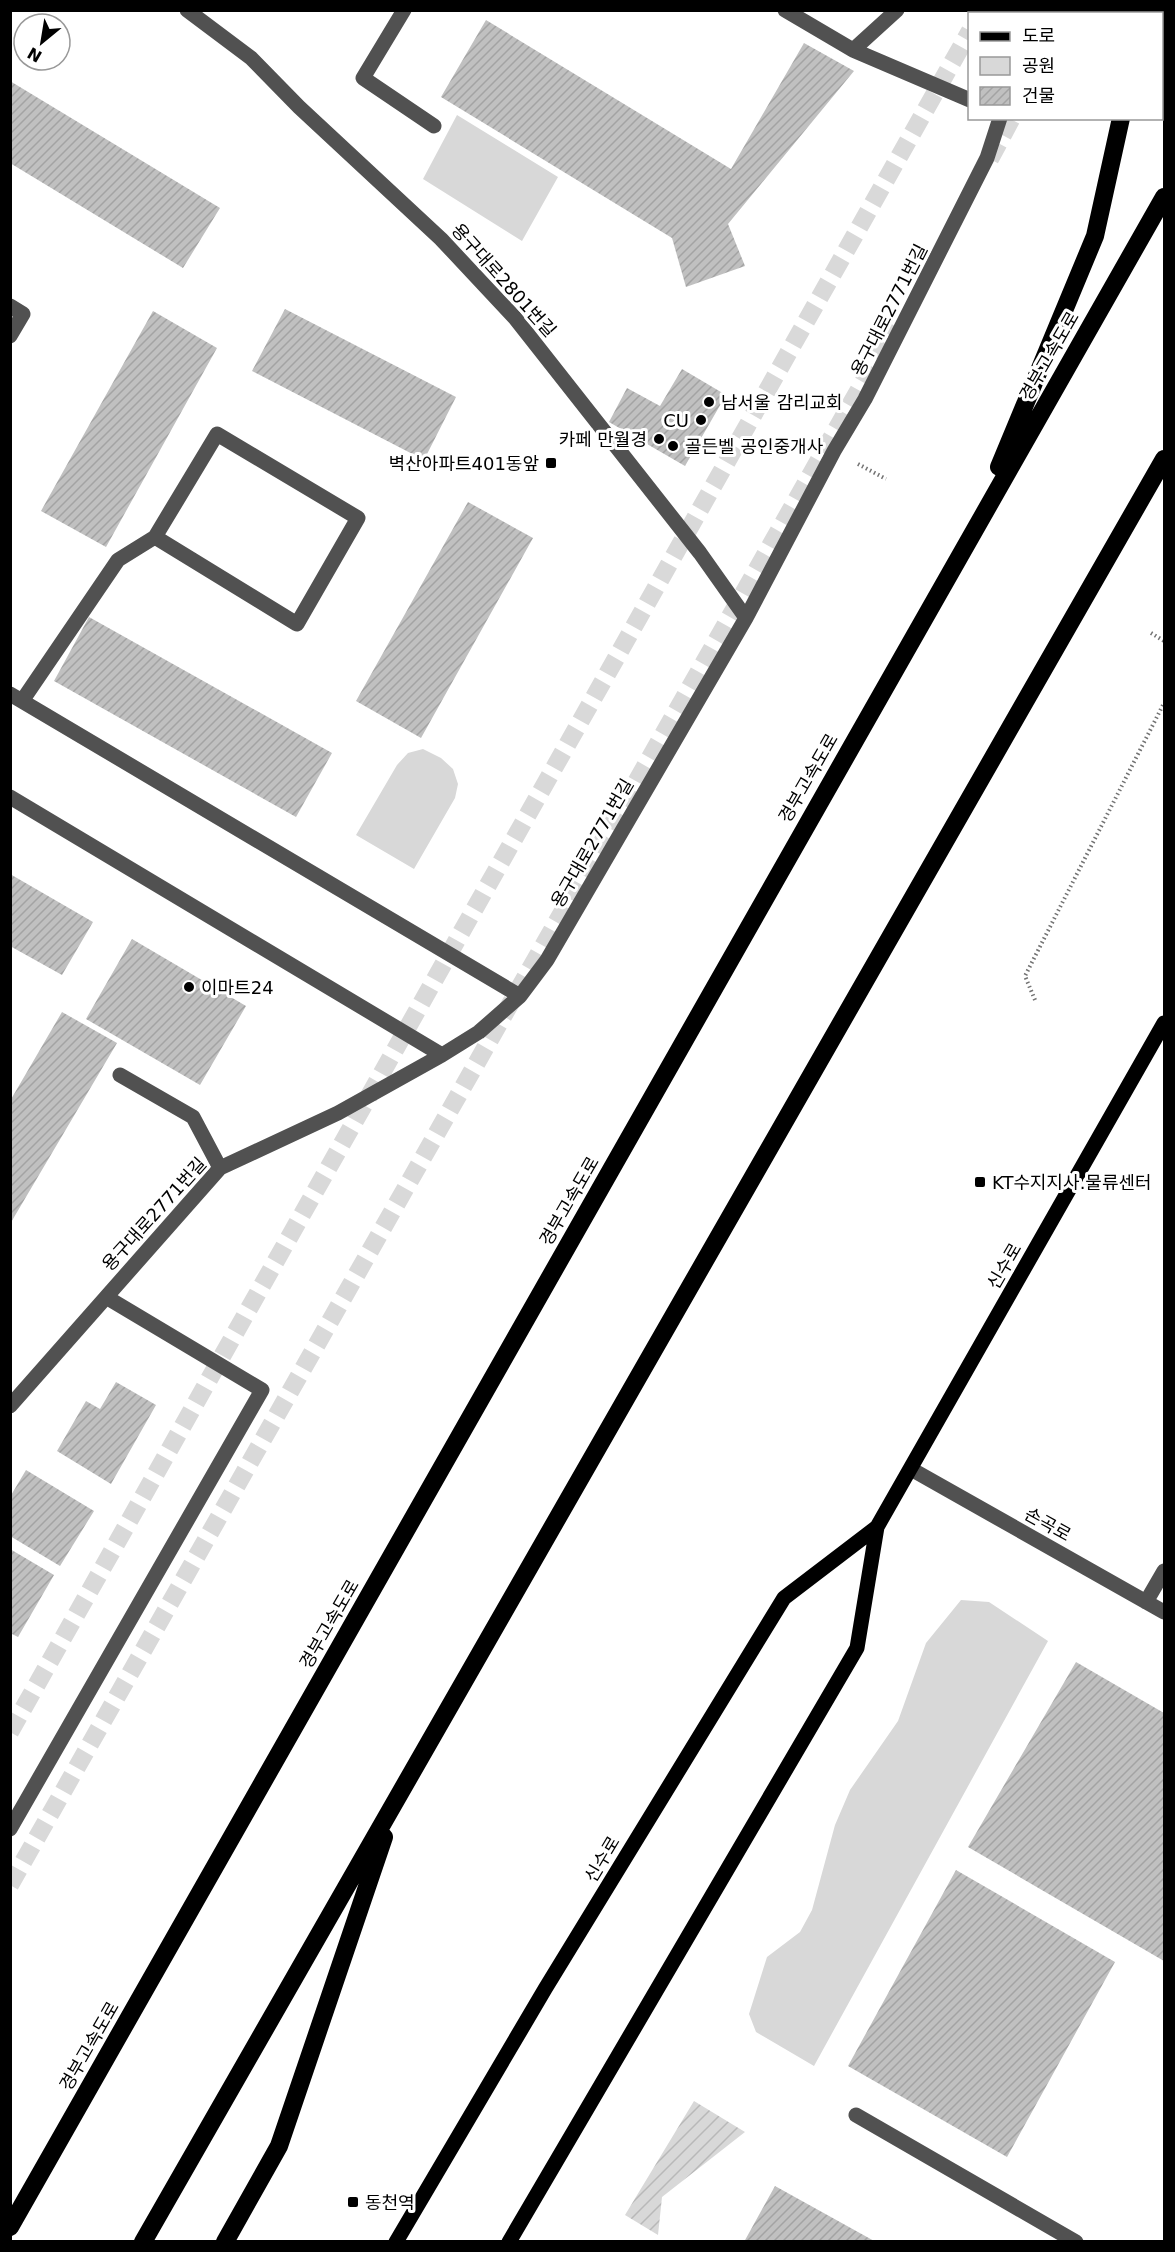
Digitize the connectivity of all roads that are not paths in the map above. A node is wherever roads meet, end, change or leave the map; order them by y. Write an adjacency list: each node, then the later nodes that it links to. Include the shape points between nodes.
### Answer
1 (187, 10): 16 (street, 용구대로2801번길, via 251,58 441,239 515,318 700,553)
2 (404, 10): 9 (street, via 363,78)
3 (785, 10): 5 (street)
4 (897, 10): 5 (street)
5 (853, 51): 6 (street)
6 (968, 100)
7 (999, 120): 16 (street, 용구대로2771번길, via 987,158 871,389)
8 (1121, 120): 15 (highway, via 1095,236)
9 (434, 126)
10 (1164, 196): 15 (highway, 경부고속도로)
11 (10, 306): 12 (street, via 23,314)
12 (10, 336)
13 (1164, 459): 31 (highway)
14 (155, 537): 14 (street, via 217,434 358,518 297,624); 17 (street, via 118,560)
15 (968, 539): 34 (highway, 경부고속도로)
16 (746, 618): 19 (street, 용구대로2771번길, via 547,960)
17 (16, 698): 19 (street)
18 (10, 797): 21 (street)
19 (520, 996): 21 (street, 용구대로2771번길, via 479,1032)
20 (1164, 1023): 26 (main road, 신수로)
21 (442, 1055): 23 (street, 용구대로2771번길, via 338,1113)
22 (120, 1075): 23 (street, via 193,1117)
23 (220, 1168): 24 (street, 용구대로2771번길)
24 (106, 1297): 25 (street, 용구대로2771번길); 32 (street, via 262,1390)
25 (10, 1406)
26 (911, 1469): 27 (main road, 신수로); 29 (street, 손곡로)
27 (877, 1527): 37 (main road, 신수로, via 784,1598); 38 (main road, 신수로, via 857,1648)
28 (1164, 1571): 29 (street)
29 (1146, 1602): 30 (street, 손곡로)
30 (1164, 1612)
31 (397, 1797): 35 (highway); 36 (highway, via 279,2146)
32 (10, 1829)
33 (856, 2115): 39 (street)
34 (10, 2227)
35 (142, 2241)
36 (225, 2241)
37 (396, 2241)
38 (509, 2241)
39 (1076, 2241)

